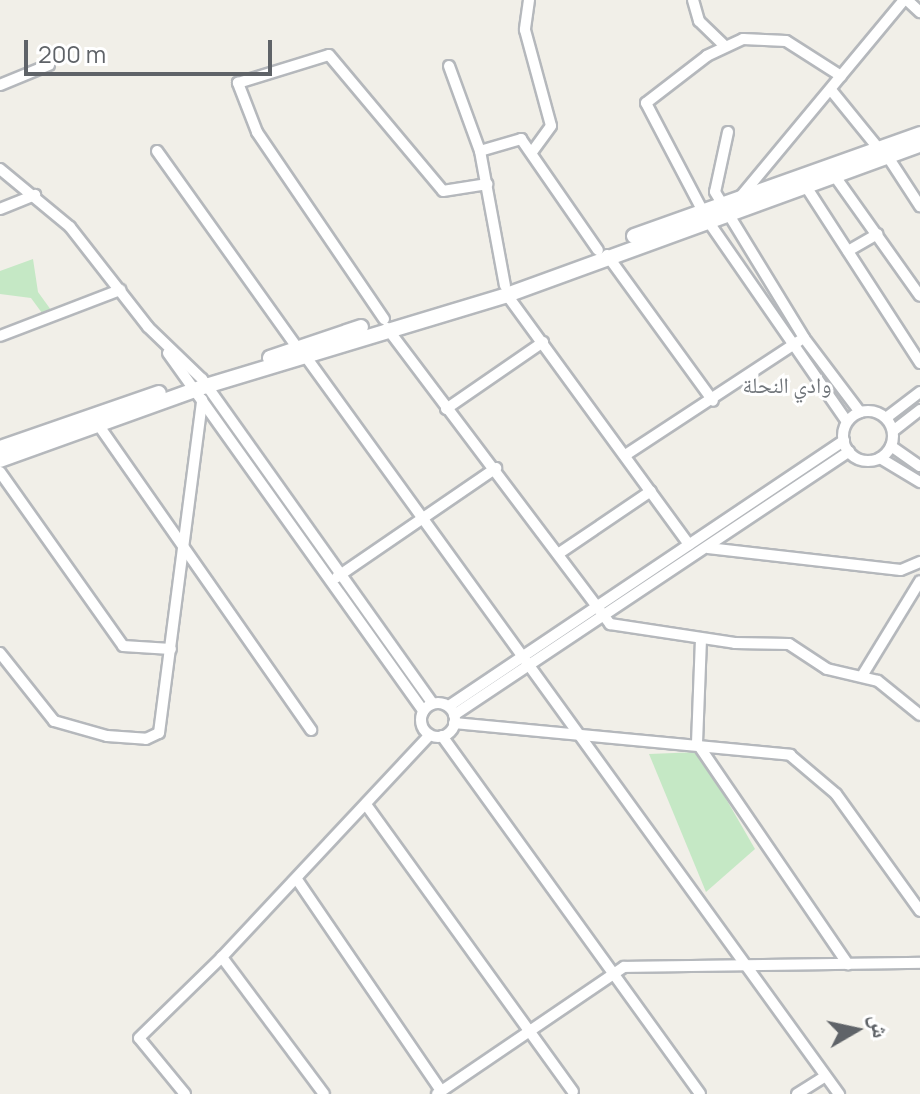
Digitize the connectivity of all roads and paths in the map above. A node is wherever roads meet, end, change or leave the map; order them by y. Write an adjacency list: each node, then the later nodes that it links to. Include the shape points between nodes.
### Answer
1 (529, 0): 16 (street, via 525,30 551,126)
2 (693, 0): 5 (street, via 697,17)
3 (905, 0): 4 (street); 8 (street)
4 (920, 11)
5 (724, 45): 8 (street, via 778,38); 27 (street, via 646,103)
6 (49, 65): 9 (street)
7 (449, 66): 15 (street)
8 (841, 76): 10 (street)
9 (0, 85)
10 (831, 90): 17 (street); 23 (street)
11 (728, 132): 25 (street, via 714,173)
12 (920, 134): 17 (main road)
13 (920, 145): 17 (main road)
14 (157, 151): 38 (street)
15 (480, 151): 16 (street, via 521,139); 20 (street)
16 (532, 152): 30 (street)
17 (884, 153): 19 (main road); 23 (main road); 24 (street)
18 (0, 169): 22 (street)
19 (834, 175): 21 (main road); 28 (street)
20 (487, 184): 32 (street); 34 (street, via 443,191 329,55 315,55 238,83 257,132)
21 (805, 185): 25 (main road); 29 (street)
22 (35, 195): 26 (street); 31 (street, via 81,239)
23 (741, 197): 25 (main road)
24 (920, 206)
25 (724, 208): 27 (main road); 36 (street)
26 (0, 209)
27 (705, 216): 30 (main road); 36 (street)
28 (877, 234): 29 (street); 33 (street)
29 (848, 251): 39 (street)
30 (602, 253): 32 (main road); 42 (street)
31 (120, 290): 35 (street); 40 (street)
32 (506, 291): 34 (main road); 37 (street)
33 (920, 296)
34 (385, 324): 38 (main road); 44 (street)
35 (0, 336)
36 (799, 341): 42 (street); 45 (street); 49 (street)
37 (543, 342): 44 (street); 55 (street)
38 (302, 353): 40 (main road); 63 (street)
39 (920, 363)
40 (199, 388): 48 (main road); 65 (street); 70 (street); 71 (street)
41 (920, 392): 43 (street)
42 (713, 401): 55 (street)
43 (909, 401): 46 (street); 47 (street)
44 (446, 409): 59 (street)
45 (860, 412): 47 (street); 49 (street)
46 (918, 412): 50 (street)
47 (886, 418): 50 (street)
48 (95, 419): 53 (main road); 57 (main road); 65 (street)
49 (847, 422): 51 (street)
50 (893, 431): 52 (street)
51 (844, 441): 54 (street); 64 (street)
52 (891, 446): 56 (street); 58 (street)
53 (0, 448)
54 (849, 452): 56 (street, via 863,460); 66 (street)
55 (627, 454): 62 (street)
56 (880, 458): 61 (street)
57 (0, 460)
58 (920, 466)
59 (496, 468): 63 (street); 67 (street)
60 (0, 472): 76 (street, via 123,646)
61 (920, 482)
62 (651, 491): 64 (street); 67 (street)
63 (427, 518): 70 (street); 78 (street)
64 (689, 545): 73 (street)
65 (187, 546): 76 (street); 85 (street)
66 (708, 548): 69 (street); 73 (street)
67 (558, 554): 73 (street)
68 (920, 562): 69 (street)
69 (901, 570): 72 (street)
70 (343, 574): 71 (street); 75 (street)
71 (332, 581): 75 (street)
72 (920, 581): 80 (street)
73 (599, 613): 74 (street, via 618,627); 78 (street); 79 (street)
74 (701, 639): 80 (street, via 789,644 827,669); 88 (street)
75 (385, 645): 81 (street); 82 (street)
76 (171, 649): 77 (street, via 162,725 146,739 54,721)
77 (0, 653)
78 (525, 654): 79 (street); 83 (street)
79 (532, 664): 83 (street); 86 (street)
80 (862, 676): 84 (street, via 878,681)
81 (432, 703): 82 (street); 83 (street)
82 (423, 711): 87 (street, via 420,722)
83 (452, 715): 86 (street); 87 (street)
84 (920, 715)
85 (311, 730)
86 (576, 731): 88 (street); 95 (street)
87 (436, 736): 89 (street); 96 (street)
88 (697, 743): 91 (street, via 778,752 807,765 836,794); 94 (street)
89 (367, 806): 90 (street); 97 (street)
90 (298, 881): 92 (street); 99 (street)
91 (920, 911)
92 (222, 957): 101 (street, via 139,1038); 102 (street)
93 (920, 963): 94 (street)
94 (848, 964): 95 (street)
95 (746, 965): 96 (street, via 647,964); 98 (street)
96 (608, 973): 97 (street); 103 (street)
97 (526, 1029): 99 (street); 100 (street)
98 (823, 1078): 104 (street); 105 (street)
99 (439, 1092)
100 (573, 1092)
101 (185, 1094)
102 (324, 1094)
103 (700, 1094)
104 (797, 1094)
105 (839, 1094)

